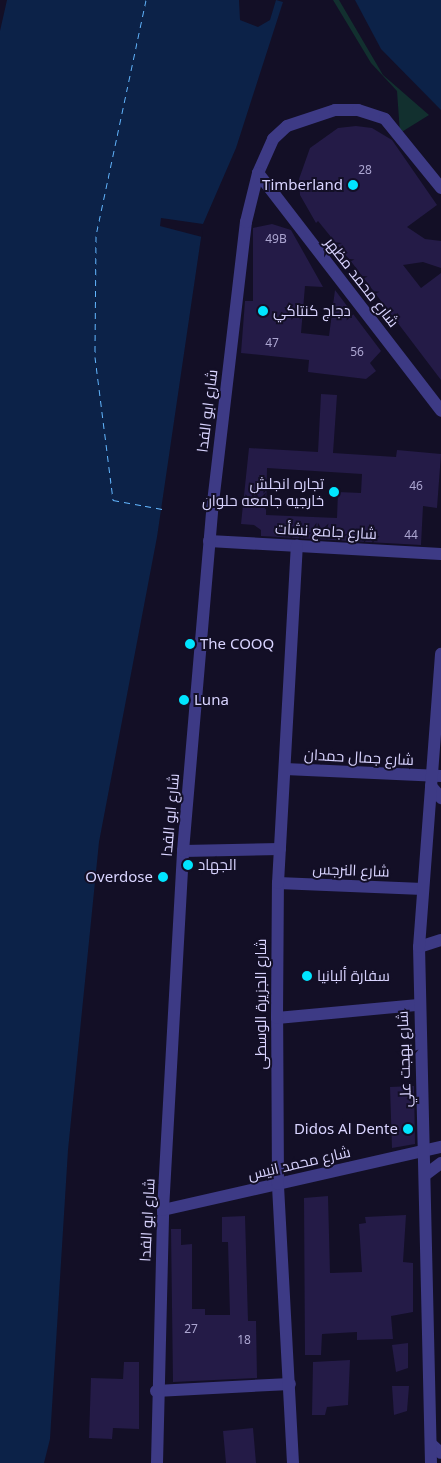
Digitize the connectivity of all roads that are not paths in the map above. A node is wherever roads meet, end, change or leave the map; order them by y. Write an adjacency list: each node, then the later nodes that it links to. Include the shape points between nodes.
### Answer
1 (258, 173): 2 (street, شارع ابو الفدا, via 273,139 287,126 335,110 358,110 385,119); 3 (street, شارع محمد مظهر); 4 (street, شارع ابو الفدا, via 246,222)
2 (441, 188)
3 (441, 411)
4 (209, 541): 5 (street, شارع جامع نشأت); 12 (street, شارع ابو الفدا)
5 (298, 546): 6 (street, شارع جامع نشأت); 8 (street, شارع الجزيرة الوسطى)
6 (441, 554)
7 (441, 654): 9 (street, شارع بهجت علي)
8 (285, 769): 9 (street, شارع جمال حمدان); 11 (street, شارع الجزيرة الوسطى)
9 (434, 780): 10 (street); 14 (street, شارع بهجت علي)
10 (441, 798)
11 (280, 848): 12 (street); 13 (street, شارع الجزيرة الوسطى)
12 (183, 851): 24 (street, شارع ابو الفدا)
13 (278, 883): 14 (street, شارع النرجس); 18 (street, شارع الجزيرة الوسطى)
14 (423, 889): 16 (street, شارع بهجت علي)
15 (441, 940): 16 (street)
16 (418, 947): 17 (street, شارع بهجت علي)
17 (418, 1005): 18 (street); 20 (street, شارع بهجت علي)
18 (277, 1018): 23 (street, شارع الجزيرة الوسطى)
19 (441, 1147): 20 (street, شارع محمد انيس)
20 (423, 1152): 22 (street, شارع بهجت علي); 23 (street, شارع محمد انيس)
21 (441, 1163): 22 (street)
22 (425, 1175): 27 (street, شارع بهجت علي)
23 (278, 1184): 24 (street, شارع محمد انيس); 25 (street, شارع الجزيرة الوسطى)
24 (163, 1210): 26 (street, شارع ابو الفدا)
25 (290, 1384): 26 (street); 30 (street, شارع الجزيرة الوسطى)
26 (156, 1391): 29 (street, شارع ابو الفدا)
27 (431, 1444): 28 (street); 31 (street, شارع بهجت علي)
28 (441, 1453)
29 (157, 1463)
30 (293, 1463)
31 (431, 1463)

